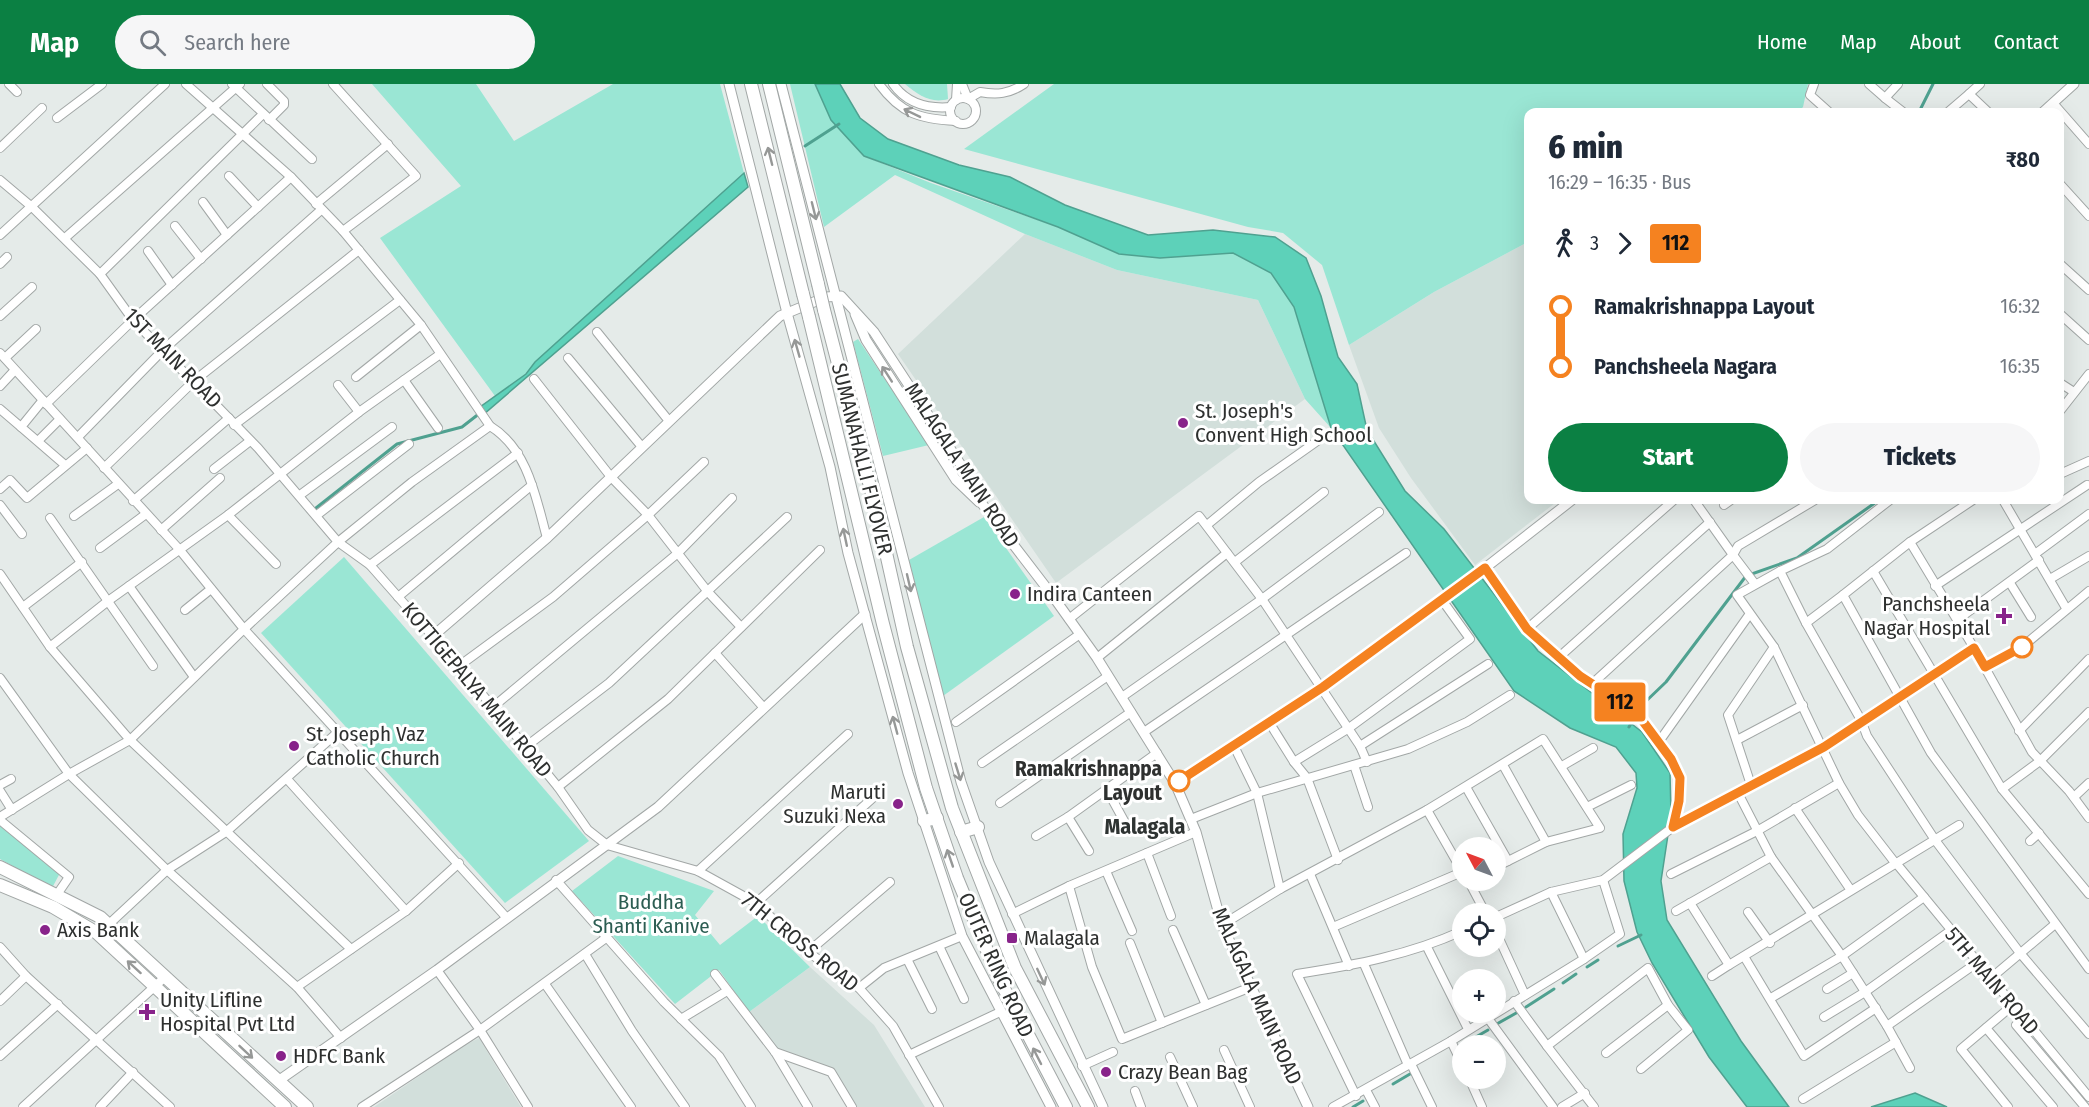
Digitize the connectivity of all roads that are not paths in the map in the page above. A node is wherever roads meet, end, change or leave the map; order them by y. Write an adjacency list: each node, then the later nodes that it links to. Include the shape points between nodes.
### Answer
1 (9, 84): 22 (street)
2 (102, 84): 38 (street)
3 (165, 84): 50 (street)
4 (186, 84): 35 (street)
5 (267, 84): 37 (street, via 284,105)
6 (333, 84): 41 (street)
7 (729, 84): 71 (street)
8 (751, 84): 280 (main road, SUMANAHALLI FLYOVER, one-way to 8, bridge)
9 (769, 84): 287 (main road, SUMANAHALLI FLYOVER, bridge, via 879,517 916,682)
10 (781, 84): 69 (street, one-way to 69)
11 (879, 84): 39 (street, one-way to 11, via 925,119 906,111)
12 (893, 84): 26 (street, via 913,102 932,108)
13 (957, 84): 26 (street)
14 (962, 84): 25 (street)
15 (1024, 84): 25 (street, via 999,95 980,92)
16 (1814, 84): 29 (street, via 1810,95)
17 (1869, 84): 24 (street)
18 (1898, 84): 24 (street)
19 (1980, 84): 23 (street)
20 (2074, 84): 27 (street)
21 (236, 85): 35 (street); 37 (street)
22 (17, 92)
23 (1969, 94): 31 (street); 32 (street)
24 (1885, 98): 30 (street)
25 (968, 99): 26 (street); 39 (street, via 974,104 974,116 968,122)
26 (953, 103): 39 (street, via 951,115)
27 (2053, 103): 33 (street); 34 (street)
28 (42, 108): 43 (street)
29 (1825, 108)
30 (1898, 108)
31 (1953, 108)
32 (1984, 108)
33 (2047, 108)
34 (2057, 108)
35 (215, 109): 40 (street); 58 (street)
36 (2064, 116): 42 (street)
37 (266, 117): 40 (street); 44 (street)
38 (57, 118)
39 (956, 121)
40 (243, 133): 46 (street); 65 (street)
41 (388, 144): 52 (street); 55 (street, via 416,176)
42 (2089, 144)
43 (0, 148)
44 (312, 159)
45 (229, 176): 51 (street)
46 (291, 177): 51 (street); 52 (street)
47 (0, 181): 50 (street, 1ST MAIN ROAD)
48 (2064, 188): 53 (street)
49 (203, 202): 57 (street)
50 (32, 207): 56 (street); 58 (street, 1ST MAIN ROAD)
51 (258, 207): 57 (street)
52 (319, 207): 55 (street); 79 (street)
53 (2089, 216)
54 (175, 226): 62 (street)
55 (342, 231): 60 (street)
56 (0, 235)
57 (227, 235): 62 (street)
58 (65, 238): 65 (street, 1ST MAIN ROAD)
59 (147, 250): 66 (street)
60 (359, 250): 70 (street); 88 (street)
61 (7, 257): 63 (street)
62 (201, 259): 66 (street)
63 (0, 264)
64 (2064, 268): 68 (street)
65 (100, 274): 74 (street, 1ST MAIN ROAD)
66 (172, 285): 74 (street)
67 (32, 287): 72 (street)
68 (2089, 290)
69 (837, 295): 71 (street); 193 (street, MALAGALA MAIN ROAD, via 852,307 866,340 956,480 983,505); 282 (street, one-way to 282, via 921,634 955,761)
70 (400, 300): 75 (street); 100 (street)
71 (787, 313): 99 (street); 190 (street, one-way to 71)
72 (0, 316)
73 (2064, 318): 78 (street)
74 (133, 320): 79 (street, 1ST MAIN ROAD); 93 (street)
75 (421, 325): 81 (street); 85 (street)
76 (36, 329): 80 (street)
77 (597, 332): 99 (street)
78 (2089, 340)
79 (164, 349): 88 (street, 1ST MAIN ROAD); 105 (street)
80 (2, 355): 83 (street)
81 (439, 355): 87 (street); 101 (street)
82 (568, 358): 110 (street)
83 (14, 371): 89 (street); 93 (street)
84 (2089, 374): 92 (street)
85 (356, 377)
86 (534, 379): 121 (street)
87 (404, 380): 96 (street); 104 (street)
88 (194, 381): 97 (street, 1ST MAIN ROAD); 116 (street)
89 (0, 386)
90 (338, 386): 96 (street)
91 (2064, 386): 92 (street)
92 (2074, 392): 94 (street)
93 (44, 402): 98 (street); 102 (street)
94 (2064, 406)
95 (0, 409): 102 (street)
96 (359, 412): 119 (street)
97 (229, 418): 100 (street, 1ST MAIN ROAD); 130 (street)
98 (60, 419): 105 (street); 107 (street)
99 (669, 421): 110 (street)
100 (234, 425): 108 (street, 1ST MAIN ROAD)
101 (490, 426): 112 (street, via 504,435); 156 (street, via 412,482)
102 (21, 427): 107 (street)
103 (392, 427): 127 (street)
104 (438, 429)
105 (78, 437): 111 (street)
106 (1323, 438): 150 (street, via 1259,482)
107 (39, 440): 115 (street)
108 (250, 441): 117 (street); 119 (street, 1ST MAIN ROAD)
109 (409, 444): 144 (street)
110 (642, 447): 121 (street)
111 (87, 448): 115 (street); 116 (street)
112 (518, 453): 123 (street); 169 (street)
113 (2089, 461): 118 (street)
114 (704, 462): 145 (street)
115 (65, 465): 125 (street, via 27,498 10,480)
116 (104, 468): 122 (street)
117 (214, 469)
118 (2064, 472)
119 (279, 475): 127 (street, 1ST MAIN ROAD); 143 (street)
120 (220, 477): 152 (street)
121 (611, 477): 145 (street); 154 (street)
122 (118, 484): 130 (street); 146 (street)
123 (532, 485): 154 (street); 183 (street)
124 (2087, 485): 129 (street)
125 (0, 489)
126 (1324, 492): 167 (street)
127 (300, 495): 144 (street, 1ST MAIN ROAD)
128 (732, 498): 160 (street)
129 (2064, 498)
130 (134, 501): 141 (street)
131 (1567, 504): 170 (street)
132 (1669, 504): 198 (street)
133 (1697, 504): 149 (street)
134 (1808, 504): 163 (street, via 1738,546)
135 (1885, 504): 171 (street, via 1827,549)
136 (1967, 504): 155 (street)
137 (2005, 504): 151 (street)
138 (2055, 504): 151 (street)
139 (0, 505): 153 (street)
140 (1379, 512): 184 (street)
141 (146, 514): 152 (street); 157 (street)
142 (2089, 514): 165 (street)
143 (228, 515): 158 (street); 168 (street)
144 (317, 515): 156 (street, 1ST MAIN ROAD)
145 (648, 515): 160 (street); 211 (street, via 553,597)
146 (74, 516)
147 (50, 518): 166 (street)
148 (787, 518): 180 (street)
149 (1710, 522): 163 (street); 207 (street)
150 (1207, 525): 161 (street); 193 (street, via 1199,516)
151 (2019, 529): 165 (street); 178 (street)
152 (161, 530): 158 (street)
153 (22, 534)
154 (547, 538): 200 (street)
155 (1910, 542): 172 (street); 178 (street)
156 (338, 543): 169 (street, KOTTIGEPALYA MAIN ROAD); 197 (street)
157 (100, 549)
158 (179, 549): 177 (street); 179 (street)
159 (820, 550): 196 (street)
160 (678, 553): 180 (street); 223 (street)
161 (1227, 553): 167 (street); 206 (street)
162 (1406, 554): 201 (street)
163 (1733, 555): 175 (street); 217 (street)
164 (2089, 556): 174 (street)
165 (2037, 557): 174 (street); 176 (street)
166 (82, 562): 186 (street); 187 (street)
167 (1234, 562): 184 (street)
168 (276, 564)
169 (370, 566): 183 (street, KOTTIGEPALYA MAIN ROAD)
170 (1483, 570): 185 (street); 198 (street)
171 (1780, 571): 175 (street); 195 (street)
172 (1873, 571): 182 (street); 213 (street)
173 (0, 574): 187 (street)
174 (2050, 579): 188 (street)
175 (1754, 581): 191 (street, via 1737,595)
176 (2010, 583): 192 (street); 194 (street)
177 (129, 586): 186 (street); 215 (street)
178 (1935, 586): 194 (street)
179 (211, 588): 189 (street); 197 (street)
180 (708, 591): 196 (street); 241 (street, via 609,683)
181 (2089, 591): 188 (street)
182 (1843, 595): 195 (street); 220 (street)
183 (398, 597): 200 (street, KOTTIGEPALYA MAIN ROAD)
184 (1262, 599): 201 (street); 221 (street)
185 (1444, 599): 218 (street); 230 (street, via 1470,639)
186 (108, 601): 202 (street); 210 (street)
187 (22, 607): 202 (street)
188 (2066, 608): 212 (street, via 2022,647)
189 (185, 610)
190 (865, 614): 224 (street); 280 (street, one-way to 190, via 908,773)
191 (1749, 615): 203 (street, 5TH MAIN ROAD); 237 (street)
192 (2031, 617)
193 (1069, 619): 199 (street, MALAGALA MAIN ROAD)
194 (1957, 620): 204 (street)
195 (1806, 623): 227 (street)
196 (741, 627): 205 (street)
197 (244, 629): 215 (street); 232 (street)
198 (1527, 629): 207 (street)
199 (1080, 634): 206 (street, MALAGALA MAIN ROAD); 228 (street)
200 (433, 636): 211 (street, KOTTIGEPALYA MAIN ROAD)
201 (1287, 636): 218 (street); 233 (street)
202 (50, 647): 235 (street)
203 (1774, 647): 222 (street, 5TH MAIN ROAD); 236 (street, via 1728,715)
204 (1974, 648): 212 (street); 213 (street)
205 (715, 653): 224 (street); 261 (street, via 668,699)
206 (1097, 658): 214 (street, MALAGALA MAIN ROAD)
207 (1558, 658): 217 (street)
208 (2089, 659): 231 (street)
209 (1488, 664): 239 (street)
210 (153, 666)
211 (459, 666): 223 (street, KOTTIGEPALYA MAIN ROAD)
212 (1985, 667): 231 (street)
213 (1936, 674): 220 (street); 264 (street)
214 (1108, 676): 221 (street, MALAGALA MAIN ROAD); 247 (street)
215 (194, 677): 235 (street)
216 (0, 678): 251 (street)
217 (1592, 684): 237 (street, via 1631,709)
218 (1323, 687): 229 (street); 230 (street)
219 (1510, 695): 246 (street, via 1467,722 1408,750)
220 (1898, 695): 227 (street); 333 (street, via 1931,753)
221 (1122, 697): 225 (street, MALAGALA MAIN ROAD)
222 (1803, 705): 236 (street); 240 (street, 5TH MAIN ROAD)
223 (493, 707): 241 (street, KOTTIGEPALYA MAIN ROAD)
224 (765, 708): 294 (street, via 658,807)
225 (1131, 712): 233 (street, MALAGALA MAIN ROAD); 270 (street)
226 (2089, 712): 244 (street)
227 (1861, 720): 240 (street); 291 (street, via 1867,736)
228 (956, 722)
229 (1269, 722): 238 (street); 245 (street)
230 (1349, 728): 239 (street); 245 (street)
231 (2019, 731): 244 (street)
232 (338, 732): 254 (street); 301 (street)
233 (1144, 732): 243 (street, MALAGALA MAIN ROAD)
234 (848, 734): 305 (street)
235 (130, 740): 251 (street); 286 (street)
236 (1737, 740): 260 (street)
237 (1658, 743): 283 (street, via 1680,778)
238 (1234, 746): 255 (street); 266 (street)
239 (1360, 746): 246 (street)
240 (1824, 747): 256 (street, 5TH MAIN ROAD); 260 (street)
241 (524, 748): 261 (street, KOTTIGEPALYA MAIN ROAD)
242 (1593, 748): 250 (street)
243 (1157, 753): 255 (street, MALAGALA MAIN ROAD); 263 (street)
244 (2040, 761): 264 (street); 269 (street)
245 (1294, 762): 252 (street)
246 (1367, 762): 248 (street)
247 (982, 763)
248 (1354, 765): 252 (street); 271 (street)
249 (1503, 765): 250 (street, via 1543,739); 262 (street); 293 (street)
250 (1562, 766): 272 (street)
251 (69, 774): 274 (street); 304 (street)
252 (1307, 778): 266 (street); 299 (street)
253 (11, 779): 258 (street)
254 (287, 779): 286 (street); 323 (street)
255 (1175, 783): 279 (street, MALAGALA MAIN ROAD)
256 (1839, 783): 273 (street); 302 (street, 5TH MAIN ROAD)
257 (2089, 783): 269 (street)
258 (0, 785)
259 (1631, 785): 272 (street)
260 (1751, 785): 267 (street)
261 (558, 787): 294 (street, KOTTIGEPALYA MAIN ROAD, via 588,830)
262 (1466, 787): 275 (street); 300 (street)
263 (1106, 788): 276 (street); 284 (street)
264 (2002, 789): 289 (street)
265 (0, 791): 274 (street)
266 (1257, 793): 279 (street); 315 (street)
267 (1738, 793): 283 (street); 285 (street)
268 (876, 795): 321 (street)
269 (2074, 797): 277 (street)
270 (1000, 803)
271 (1368, 807)
272 (1587, 807): 293 (street, via 1600,828)
273 (1795, 808): 285 (street); 316 (street)
274 (12, 810): 278 (street)
275 (1427, 810): 297 (street); 299 (street)
276 (1068, 817): 290 (street); 295 (street)
277 (2089, 818)
278 (0, 819): 319 (street, via 69,877)
279 (1191, 819): 288 (street, MALAGALA MAIN ROAD)
280 (930, 820): 338 (street); 439 (main road, OUTER RING ROAD, one-way to 280, via 998,977)
281 (1959, 825): 291 (street)
282 (978, 826): 287 (main road); 327 (street)
283 (1673, 827): 311 (street)
284 (1129, 830)
285 (1757, 831): 298 (street); 308 (street)
286 (226, 832): 304 (street); 346 (street)
287 (961, 832): 440 (main road, OUTER RING ROAD, via 1015,968)
288 (1196, 832): 296 (street); 332 (street, MALAGALA MAIN ROAD)
289 (2039, 833): 292 (street); 318 (street)
290 (1036, 836)
291 (1935, 840): 302 (street); 348 (street)
292 (2030, 841)
293 (1546, 842): 300 (street)
294 (607, 845): 305 (street, 7TH CROSS ROAD); 310 (street)
295 (1089, 851)
296 (1148, 853): 306 (street); 329 (street)
297 (1452, 854)
298 (1771, 857): 322 (street); 328 (street)
299 (1338, 860): 307 (street)
300 (1508, 861)
301 (459, 863): 323 (street); 330 (street)
302 (1896, 864): 316 (street); 320 (street, 5TH MAIN ROAD)
303 (0, 867): 319 (main road)
304 (167, 870): 331 (street); 369 (street)
305 (698, 871): 321 (street, 7TH CROSS ROAD)
306 (1106, 871): 314 (street); 336 (street)
307 (1310, 874): 315 (street); 334 (street)
308 (1671, 874)
309 (1452, 876): 334 (street)
310 (556, 880): 330 (street); 340 (street)
311 (1603, 880): 317 (street); 354 (street, via 1620,934)
312 (890, 882): 347 (street)
313 (0, 885): 368 (main road, one-way to 313, via 97,933 53,907)
314 (1069, 886): 327 (street); 390 (street, via 1092,967 1122,1039)
315 (1280, 889): 332 (street)
316 (1850, 889): 328 (street)
317 (1551, 892): 325 (street); 354 (street)
318 (2089, 894)
319 (56, 896): 331 (main road, via 100,917)
320 (1924, 897): 337 (street, 5TH MAIN ROAD); 351 (street)
321 (756, 903): 347 (street, 7TH CROSS ROAD)
322 (1690, 903): 324 (street); 357 (street)
323 (406, 911): 346 (street)
324 (1676, 911)
325 (1506, 912)
326 (1748, 912): 342 (street)
327 (1012, 914): 412 (street, one-way to 412)
328 (1814, 915): 342 (street); 351 (street)
329 (1171, 916)
330 (506, 917): 360 (street)
331 (108, 925): 365 (main road)
332 (1222, 925): 370 (street, MALAGALA MAIN ROAD)
333 (2054, 925): 348 (street); 359 (street)
334 (1333, 927): 358 (street)
335 (1173, 930): 381 (street)
336 (1132, 931)
337 (1950, 931): 355 (street, 5TH MAIN ROAD); 374 (street)
338 (962, 936): 343 (street); 387 (street)
339 (1452, 936): 344 (street)
340 (606, 938): 349 (street); 389 (street)
341 (1130, 943): 390 (street)
342 (1770, 943): 352 (street)
343 (939, 946): 353 (street); 377 (street)
344 (1427, 947): 356 (street); 396 (street)
345 (0, 948): 363 (street)
346 (351, 949): 369 (street)
347 (808, 952): 371 (street, 7TH CROSS ROAD)
348 (2020, 953): 366 (street); 398 (street)
349 (585, 954): 367 (street); 433 (street)
350 (1506, 954): 375 (street)
351 (1842, 956): 361 (street); 376 (street)
352 (1745, 958): 357 (street); 376 (street)
353 (907, 959): 371 (street, via 884,968); 386 (street)
354 (1584, 959): 375 (street)
355 (1978, 962): 366 (street, 5TH MAIN ROAD); 394 (street)
356 (1364, 964): 358 (street); 411 (street)
357 (1729, 965): 364 (street)
358 (1349, 966): 421 (street, via 1297,974)
359 (2089, 969)
360 (437, 970): 397 (street); 399 (street)
361 (1853, 973): 372 (street); 374 (street)
362 (715, 974): 373 (street)
363 (26, 976): 378 (street); 380 (street)
364 (1712, 976)
365 (165, 977): 368 (street); 416 (main road, one-way to 416)
366 (1991, 978): 383 (street, 5TH MAIN ROAD)
367 (545, 984): 397 (street); 432 (street)
368 (155, 986): 400 (street); 428 (main road)
369 (297, 987): 399 (street)
370 (1251, 987): 381 (street); 424 (street, MALAGALA MAIN ROAD)
371 (859, 988): 408 (street, 7TH CROSS ROAD, via 893,1026)
372 (1827, 989)
373 (728, 991): 389 (street); 405 (street)
374 (1865, 992): 385 (street); 388 (street)
375 (1525, 995): 379 (street)
376 (1771, 998): 385 (street, via 1804,1056)
377 (964, 999)
378 (0, 1000)
379 (1514, 1002): 384 (street); 403 (street)
380 (58, 1004): 400 (street); 409 (street)
381 (1206, 1005): 390 (street)
382 (1668, 1005): 403 (street, via 1648,968); 407 (street); 414 (street, via 1688,1030)
383 (2013, 1005): 395 (street); 422 (street, 5TH MAIN ROAD)
384 (1506, 1006)
385 (1876, 1008): 394 (street)
386 (932, 1009)
387 (1000, 1012): 408 (street); 438 (street)
388 (1824, 1017)
389 (681, 1019): 434 (street, via 719,1056)
390 (1162, 1023)
391 (1478, 1023): 396 (street)
392 (1491, 1023): 449 (street)
393 (2016, 1025): 454 (street)
394 (1887, 1026): 402 (street)
395 (1986, 1028): 452 (street, via 1961,1049); 453 (street)
396 (1468, 1029): 401 (street)
397 (480, 1030): 430 (street); 431 (street)
398 (2089, 1034)
399 (341, 1038): 416 (street)
400 (96, 1041): 415 (street); 425 (street)
401 (1451, 1041): 411 (street)
402 (1896, 1042): 413 (street); 423 (street)
403 (1547, 1046): 420 (street)
404 (1224, 1050): 444 (street)
405 (776, 1052): 435 (street); 436 (street, via 831,1072)
406 (1113, 1052): 412 (street)
407 (1606, 1053)
408 (909, 1055): 437 (street, 7TH CROSS ROAD)
409 (0, 1056)
410 (1170, 1057): 443 (street)
411 (1409, 1065): 418 (street); 447 (street)
412 (1082, 1066): 441 (street)
413 (1910, 1068)
414 (1641, 1069)
415 (133, 1072): 426 (street); 427 (street)
416 (278, 1081): 429 (main road)
417 (1474, 1089): 448 (street)
418 (1366, 1090): 421 (street); 446 (street)
419 (1135, 1091): 442 (street)
420 (1585, 1093): 450 (street); 451 (street)
421 (1356, 1096): 445 (street)
422 (2089, 1097)
423 (1803, 1099)
424 (1304, 1106)
425 (23, 1107)
426 (100, 1107)
427 (170, 1107)
428 (285, 1107)
429 (307, 1107)
430 (362, 1107)
431 (528, 1107)
432 (631, 1107)
433 (685, 1107)
434 (751, 1107)
435 (808, 1107)
436 (852, 1107)
437 (939, 1107)
438 (1051, 1107)
439 (1066, 1107)
440 (1088, 1107)
441 (1103, 1107)
442 (1141, 1107)
443 (1193, 1107)
444 (1250, 1107)
445 (1333, 1107)
446 (1376, 1107)
447 (1432, 1107)
448 (1482, 1107)
449 (1553, 1107)
450 (1562, 1107)
451 (1594, 1107)
452 (2008, 1107)
453 (2053, 1107)
454 (2085, 1107)

